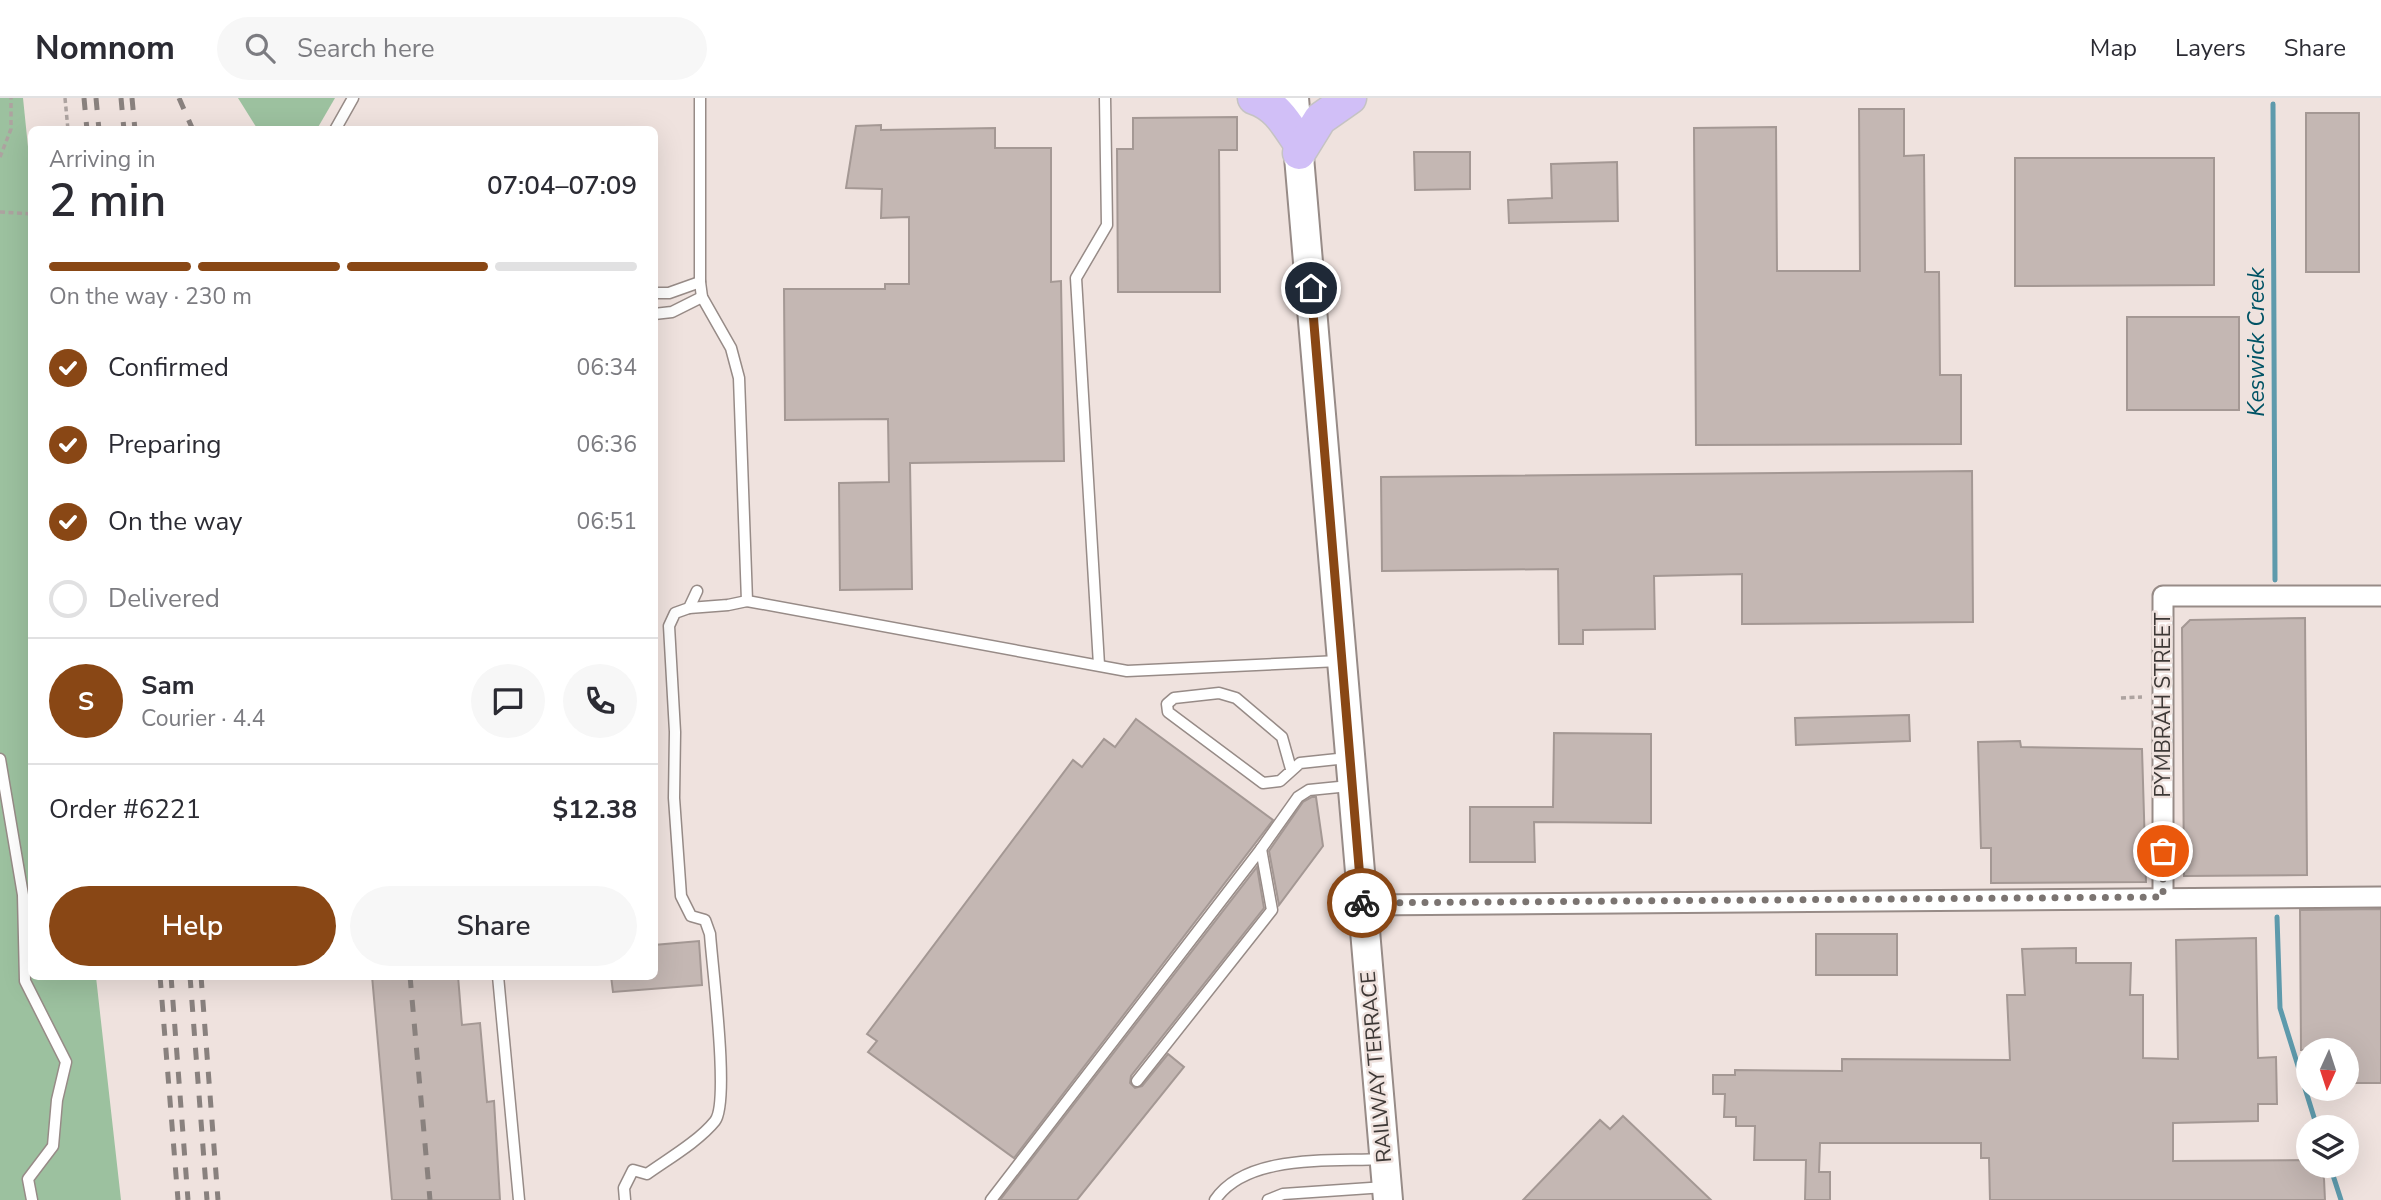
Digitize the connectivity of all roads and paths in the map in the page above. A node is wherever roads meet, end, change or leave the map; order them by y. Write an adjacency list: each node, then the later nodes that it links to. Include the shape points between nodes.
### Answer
1 (11, 98): 12 (path, via 11,129)
2 (65, 98): 9 (path)
3 (354, 98): 10 (lane)
4 (700, 98): 15 (lane)
5 (1105, 98): 24 (lane, via 1107,225 1076,278)
6 (1254, 98): 11 (main road, via 1283,117)
7 (1294, 98): 11 (main road, RAILWAY TERRACE)
8 (1350, 98): 11 (main road, via 1320,119)
9 (68, 126)
10 (337, 126)
11 (1298, 147): 23 (main road, RAILWAY TERRACE)
12 (0, 157)
13 (0, 212): 14 (path)
14 (28, 214)
15 (700, 282): 16 (lane); 17 (lane)
16 (658, 293)
17 (702, 297): 18 (lane); 21 (lane, via 731,348 739,378)
18 (658, 314)
19 (697, 591): 22 (lane)
20 (2381, 596): 31 (street, PYMBRAH STREET, via 2163,596)
21 (747, 601): 22 (lane); 24 (lane)
22 (689, 608): 40 (lane, via 675,613 669,626 674,798 681,896 691,916 705,919 710,934 722,1087 716,1119 647,1174 633,1170 624,1188)
23 (1343, 661): 24 (lane, via 1127,671); 29 (main road, RAILWAY TERRACE)
24 (1099, 665)
25 (2142, 697): 26 (path)
26 (2121, 698)
27 (0, 759): 38 (lane, via 23,895 25,981 66,1062 53,1146 28,1179)
28 (1291, 769): 28 (lane, via 1280,781 1263,783 1168,712 1167,704 1174,698 1219,693 1236,698 1282,737); 29 (lane, via 1300,763)
29 (1352, 771): 30 (lane, via 1298,797); 33 (main road, RAILWAY TERRACE)
30 (1261, 849): 35 (lane, via 1272,910); 41 (lane)
31 (2163, 897): 32 (street); 33 (street)
32 (2381, 897)
33 (1363, 905): 36 (main road, RAILWAY TERRACE)
34 (498, 980): 39 (lane)
35 (1137, 1081)
36 (1384, 1159): 37 (main road, RAILWAY TERRACE); 42 (lane, via 1264,1167 1245,1175)
37 (1387, 1193): 43 (lane, via 1283,1194)
38 (32, 1200)
39 (519, 1200)
40 (625, 1200)
41 (991, 1200)
42 (1216, 1200)
43 (1268, 1200)

